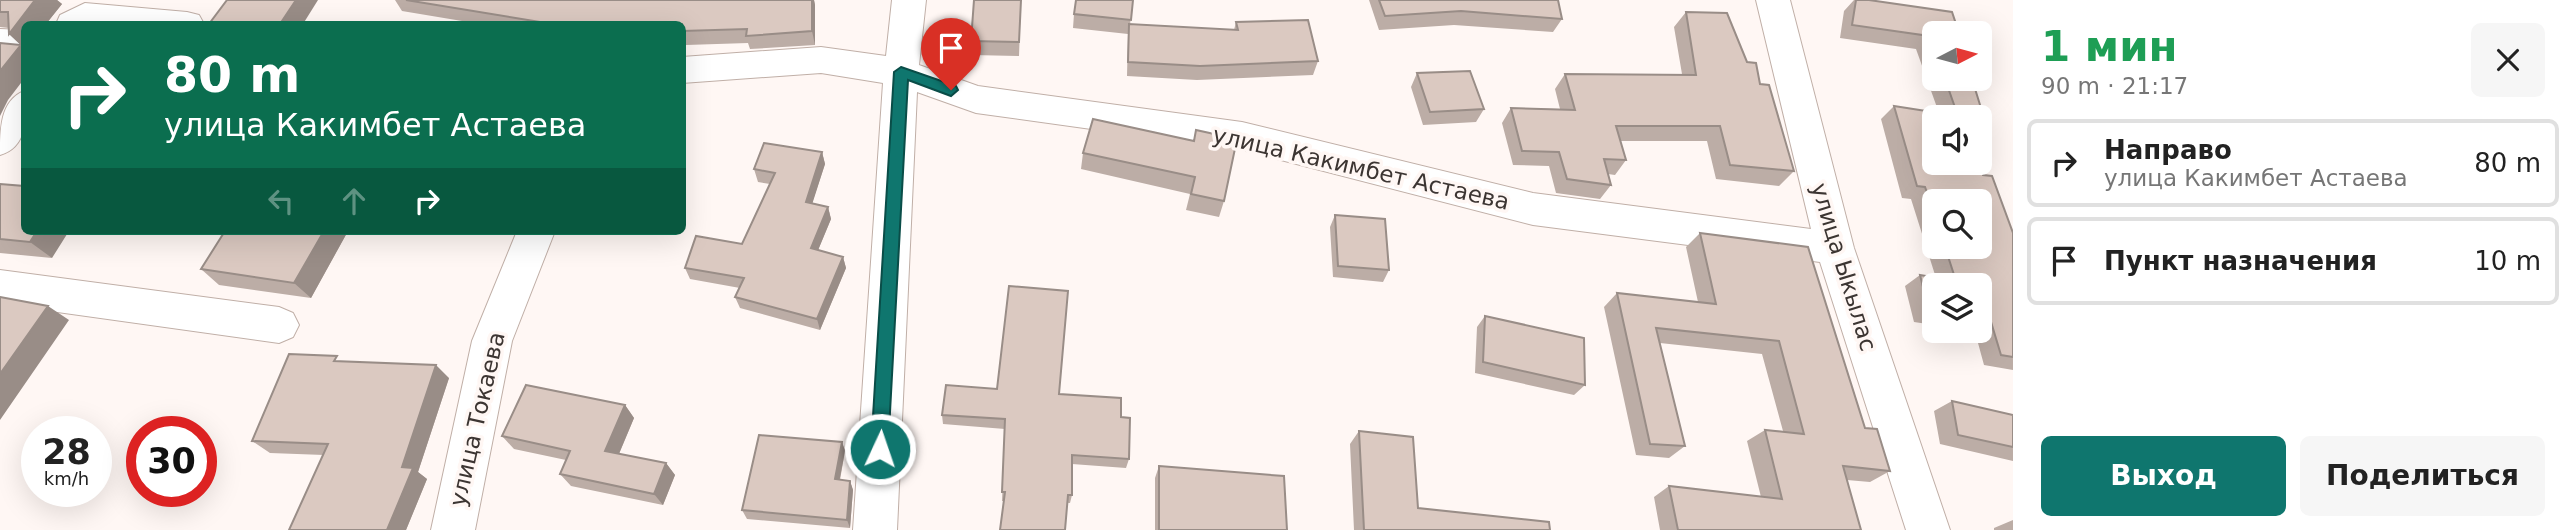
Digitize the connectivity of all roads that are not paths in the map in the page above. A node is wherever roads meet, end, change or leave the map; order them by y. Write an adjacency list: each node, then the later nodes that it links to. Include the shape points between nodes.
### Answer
1 (909, 0): 8 (street)
2 (1773, 0): 12 (street, улица Ыкылас)
3 (83, 16): 4 (street)
4 (148, 21)
5 (0, 43): 6 (street)
6 (21, 43)
7 (686, 70): 8 (street, улица Какимбет Астаева, via 821,60)
8 (901, 72): 12 (street, улица Какимбет Астаева, via 976,99 1242,136 1533,209); 16 (street)
9 (21, 110): 10 (street)
10 (0, 141)
11 (534, 235): 15 (street, улица Токаева, via 492,341)
12 (1835, 248): 17 (street, улица Ыкылас)
13 (0, 287): 14 (street)
14 (279, 325)
15 (453, 530)
16 (875, 530)
17 (1928, 530)

